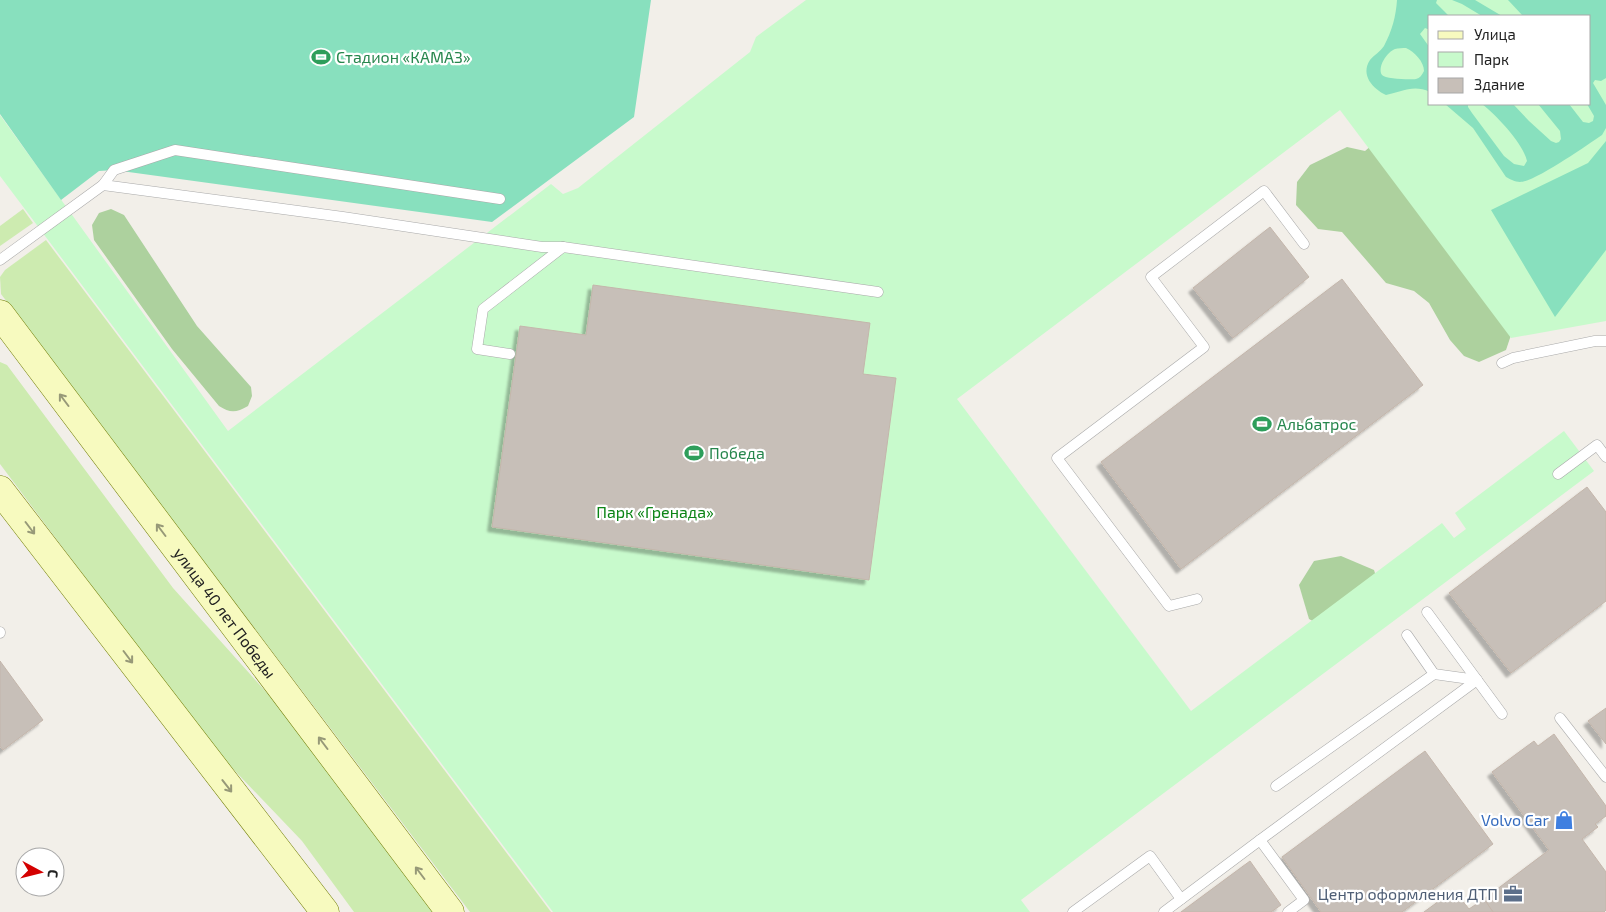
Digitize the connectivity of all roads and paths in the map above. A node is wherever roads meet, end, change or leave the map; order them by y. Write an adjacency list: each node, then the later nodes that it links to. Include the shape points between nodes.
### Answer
1 (103, 185): 2 (lane, via 114,170 175,150); 4 (lane, via 344,216 542,247); 5 (lane)
2 (500, 199)
3 (1304, 244): 16 (lane, via 1264,191 1151,277 1204,347 1057,458 1169,606)
4 (563, 247): 6 (lane); 10 (lane, via 482,308 477,349)
5 (0, 260)
6 (878, 292)
7 (0, 314): 11 (street, улица 40 лет Победы)
8 (1606, 341): 12 (lane, via 1522,356)
9 (0, 345): 11 (street)
10 (510, 354)
11 (30, 356): 28 (street, улица 40 лет Победы, one-way to 11)
12 (1502, 363)
13 (1606, 457): 14 (lane, via 1597,445)
14 (1558, 474)
15 (0, 490): 27 (street, one-way to 27)
16 (1196, 599)
17 (1426, 612): 20 (lane)
18 (1407, 635): 19 (lane)
19 (1434, 674): 20 (lane); 24 (lane)
20 (1477, 680): 21 (lane); 25 (lane)
21 (1502, 714)
22 (1560, 718): 23 (lane)
23 (1606, 777)
24 (1276, 786)
25 (1260, 840): 26 (lane); 31 (lane, via 1304,900)
26 (1181, 899): 29 (lane, via 1150,856); 30 (lane)
27 (325, 912)
28 (450, 912)
29 (1073, 912)
30 (1164, 912)
31 (1288, 912)

